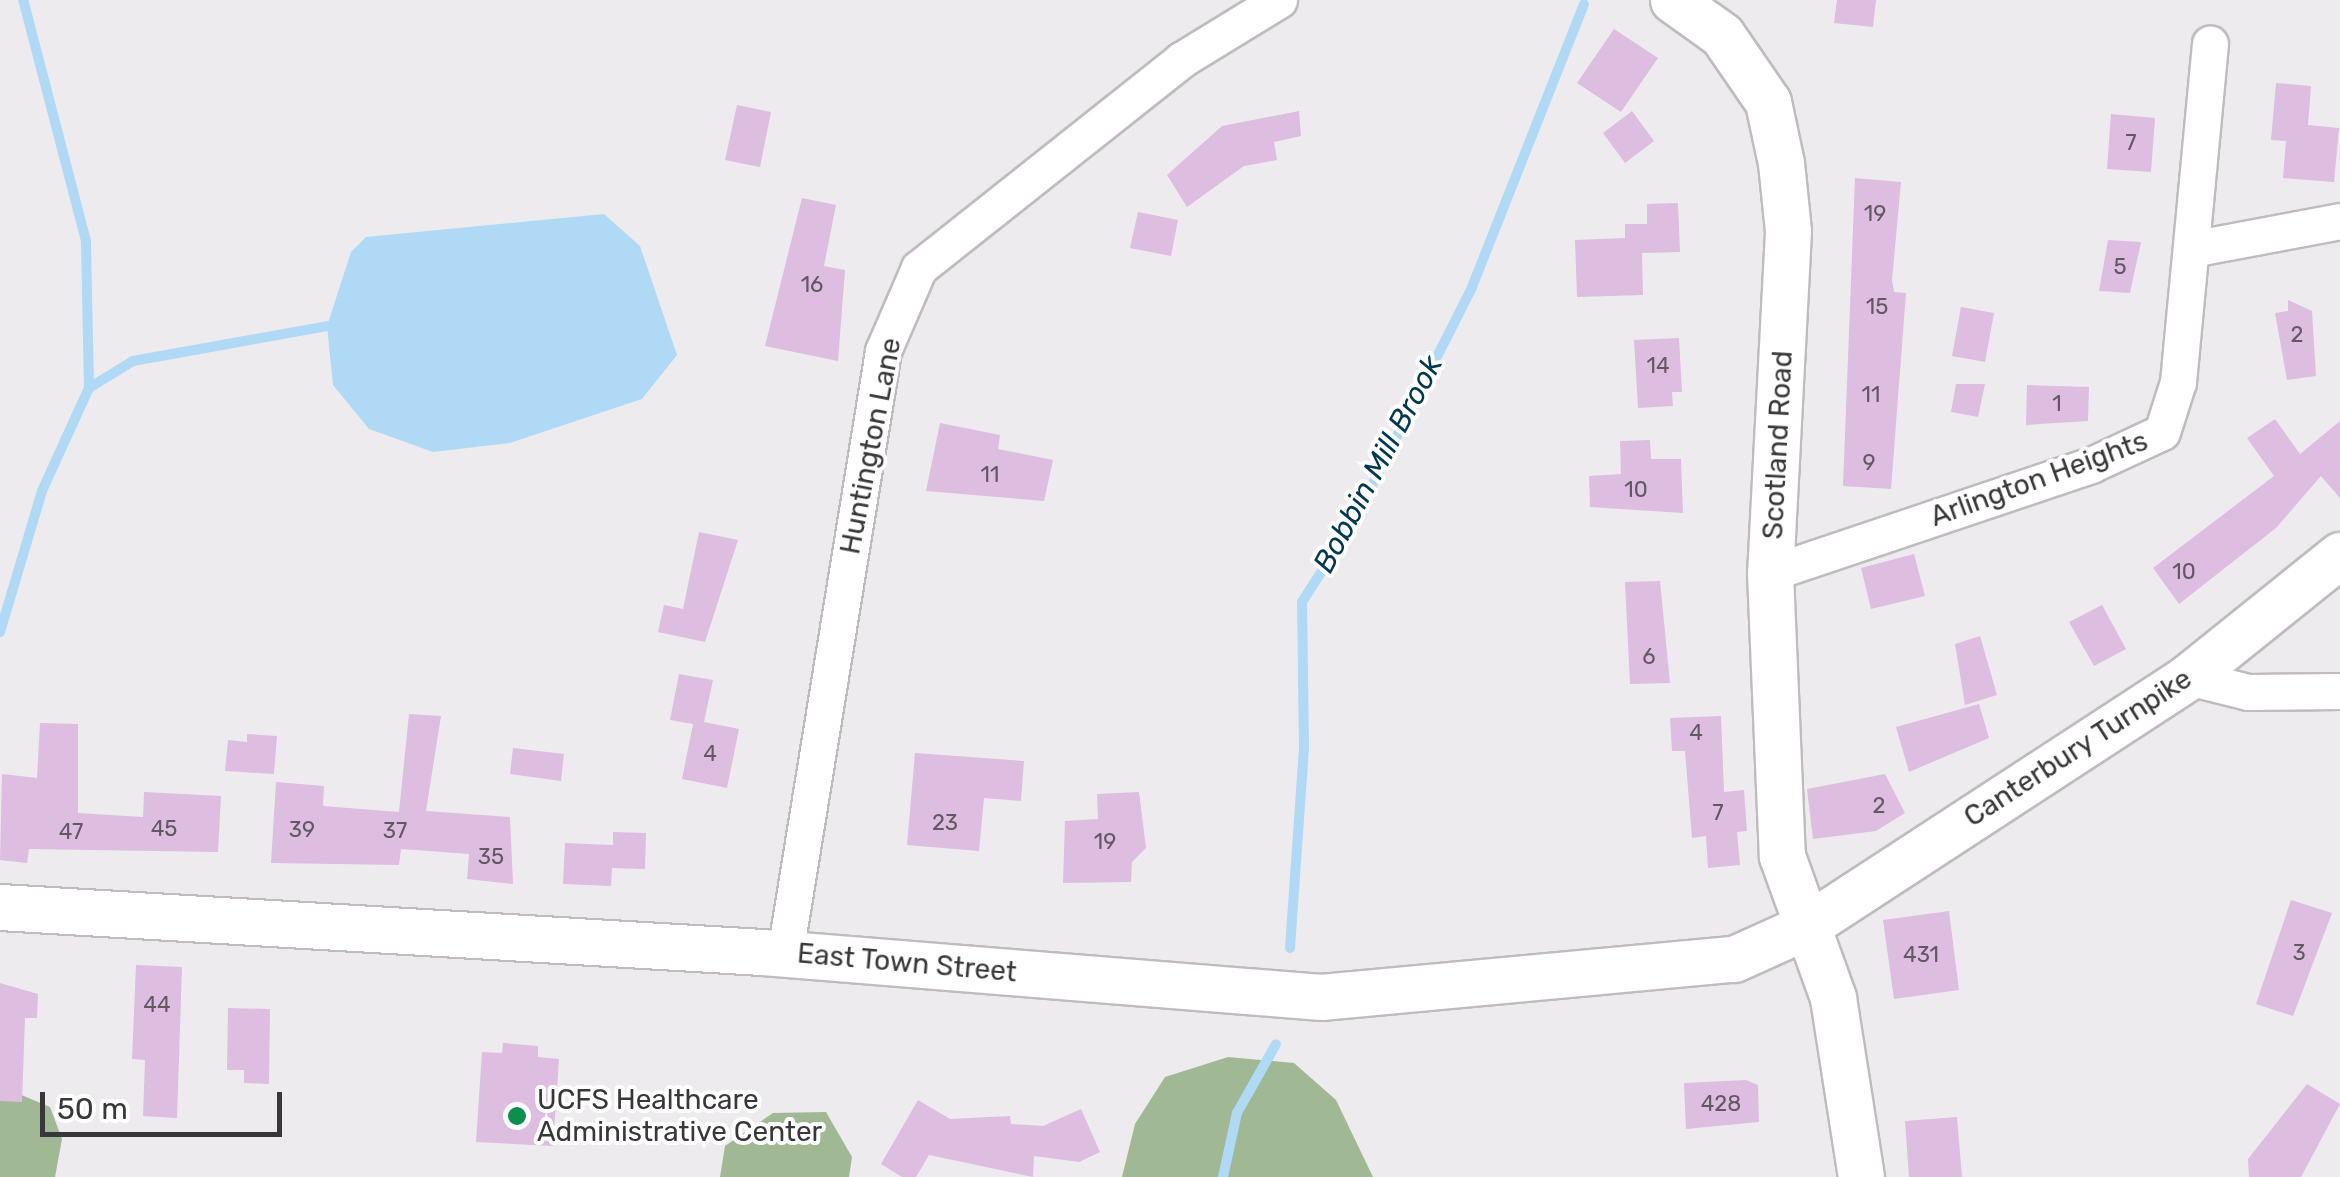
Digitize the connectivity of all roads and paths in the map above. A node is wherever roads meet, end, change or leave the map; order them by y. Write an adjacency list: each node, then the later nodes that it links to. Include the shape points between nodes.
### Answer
1 (1279, 0): 12 (street, Huntington Lane, via 1182,60 919,268 883,350)
2 (1674, 0): 7 (street, Scotland Road, via 1722,35 1768,102 1782,163 1787,250)
3 (2210, 44): 5 (street, Arlington Heights)
4 (2340, 221): 5 (street)
5 (2191, 249): 7 (street, Arlington Heights, via 2176,396 2159,435)
6 (2340, 555): 8 (street, Canterbury Turnpike)
7 (1770, 573): 11 (street, Scotland Road, via 1782,856)
8 (2188, 677): 9 (street, via 2248,692); 11 (street, Canterbury Turnpike)
9 (2340, 691)
10 (0, 907): 12 (street, East Town Street)
11 (1805, 927): 12 (street, East Town Street, via 1734,959 1321,998); 13 (street, Scotland Road, via 1837,1017)
12 (785, 954)
13 (1861, 1177)

